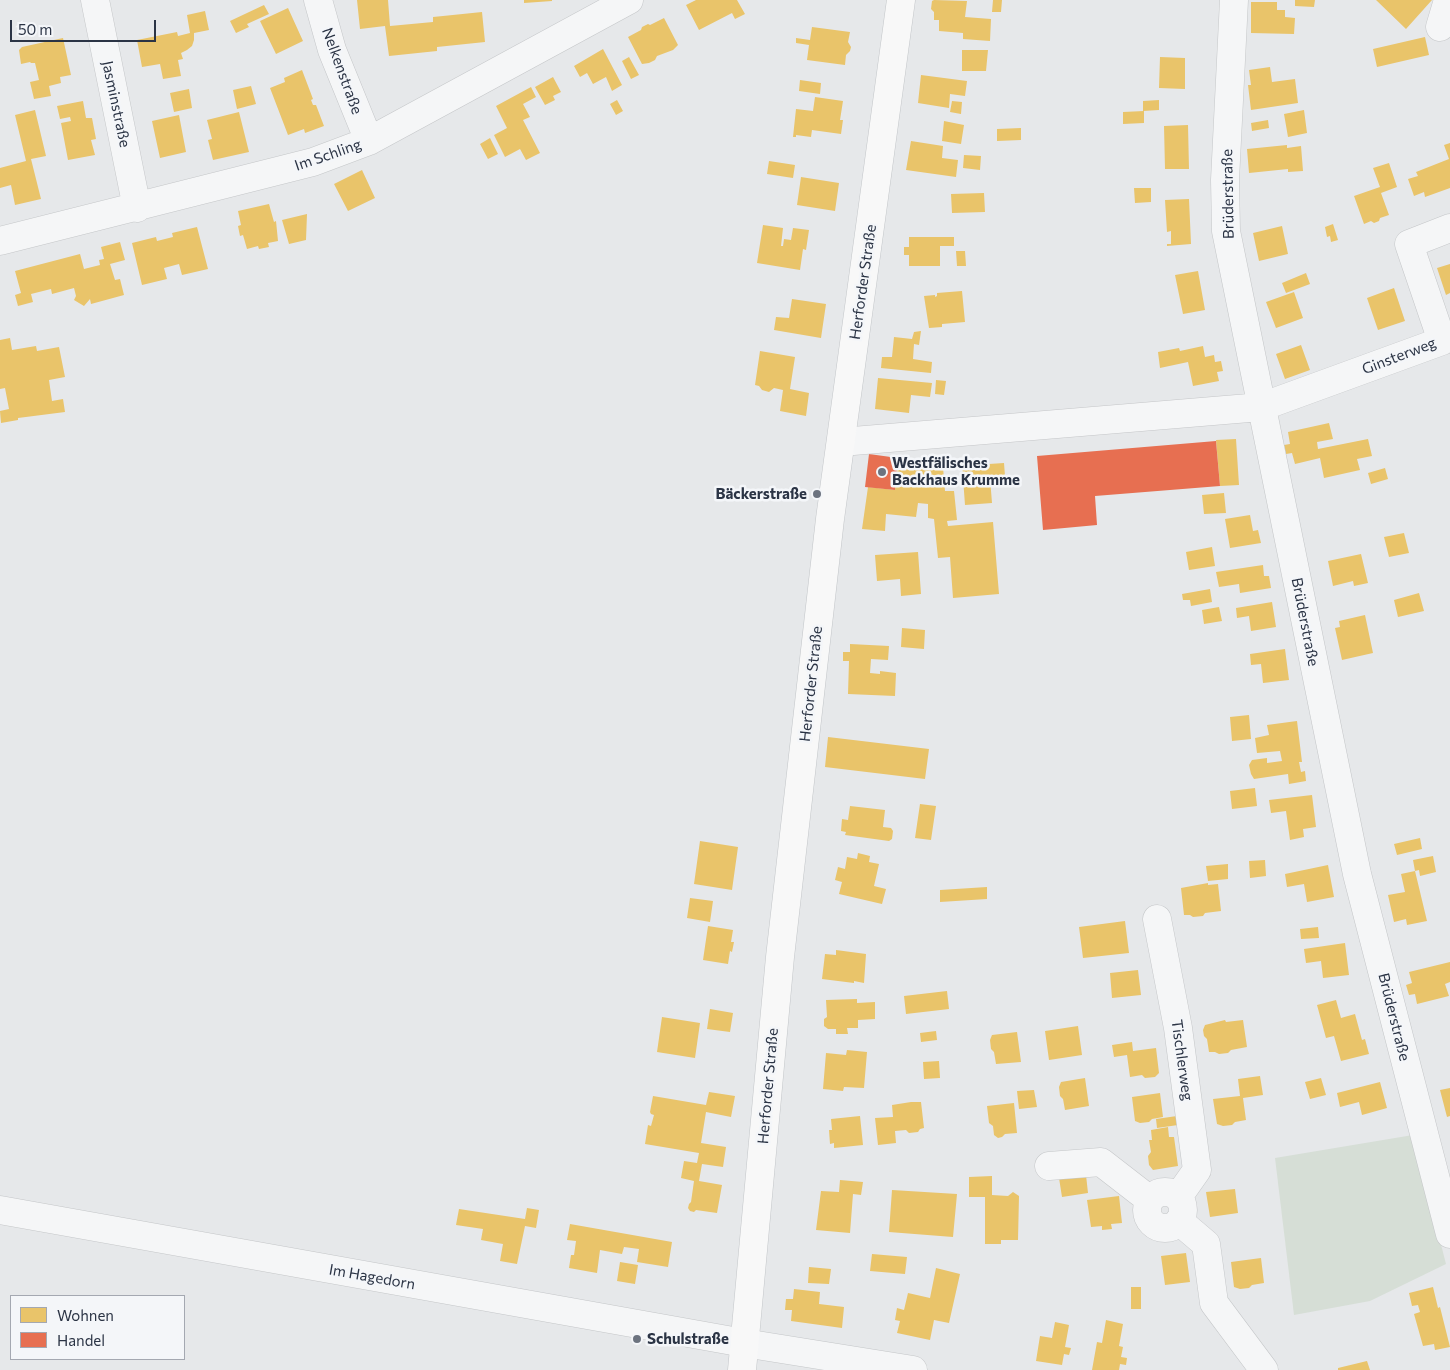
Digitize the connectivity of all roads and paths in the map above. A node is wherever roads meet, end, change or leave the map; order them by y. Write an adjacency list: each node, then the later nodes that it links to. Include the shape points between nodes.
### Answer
1 (95, 0): 10 (street, Jasminstraße)
2 (318, 0): 9 (street, Nelkenstraße, via 332,50)
3 (629, 0): 7 (street, Im Schling)
4 (902, 0): 15 (main road, Herforder Straße)
5 (1234, 0): 14 (street, Brüderstraße, via 1225,180 1226,231)
6 (1448, 0): 8 (street)
7 (594, 8): 9 (street, Im Schling)
8 (1440, 27)
9 (369, 141): 10 (street, Im Schling, via 313,162)
10 (137, 208): 12 (street, Im Schling)
11 (1450, 228): 14 (street, Ginsterweg, via 1409,244 1442,341)
12 (0, 241)
13 (1450, 357): 14 (street)
14 (1262, 412): 15 (street); 20 (street, Brüderstraße, via 1357,874)
15 (841, 442): 21 (main road, Herforder Straße, via 780,957)
16 (1157, 919): 18 (street, Tischlerweg, via 1178,1028 1197,1170)
17 (1049, 1166): 18 (street, via 1100,1162 1150,1200 1156,1194 1171,1193)
18 (1178, 1209): 24 (street, via 1206,1244 1214,1304)
19 (0, 1210): 21 (street, Im Hagedorn)
20 (1450, 1234)
21 (744, 1343): 22 (main road, Herforder Straße); 23 (street)
22 (742, 1370)
23 (913, 1370)
24 (1264, 1370)

